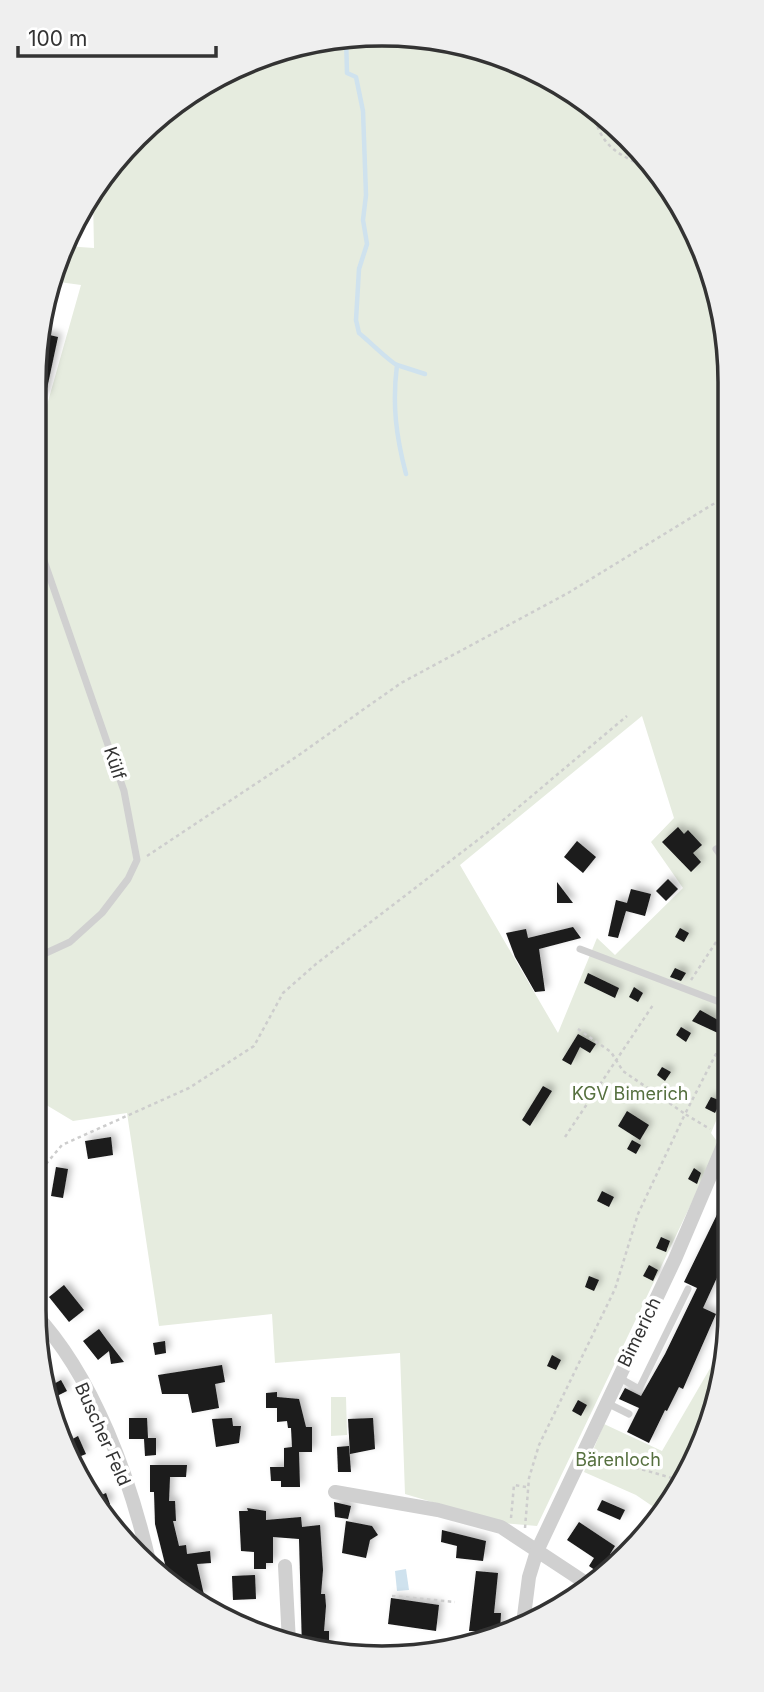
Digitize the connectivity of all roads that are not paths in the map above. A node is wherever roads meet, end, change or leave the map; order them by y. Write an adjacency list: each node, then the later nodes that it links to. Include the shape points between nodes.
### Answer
1 (46, 566): 5 (lane, Külf, via 124,791 137,860 102,913 70,943)
2 (716, 849): 3 (lane)
3 (718, 852)
4 (580, 949): 6 (lane)
5 (46, 954)
6 (718, 1001)
7 (718, 1158): 10 (street, Bimerich)
8 (688, 1289): 10 (lane, via 639,1389)
9 (46, 1326): 14 (street, Buscher Feld, via 87,1389 137,1514)
10 (617, 1377): 11 (street, Bimerich)
11 (605, 1402): 12 (lane); 15 (street, Bimerich)
12 (629, 1413)
13 (335, 1492): 15 (street, via 501,1527)
14 (146, 1550)
15 (537, 1551): 17 (street); 18 (street, Bimerich)
16 (285, 1566): 19 (street)
17 (582, 1581)
18 (524, 1615)
19 (289, 1633)

